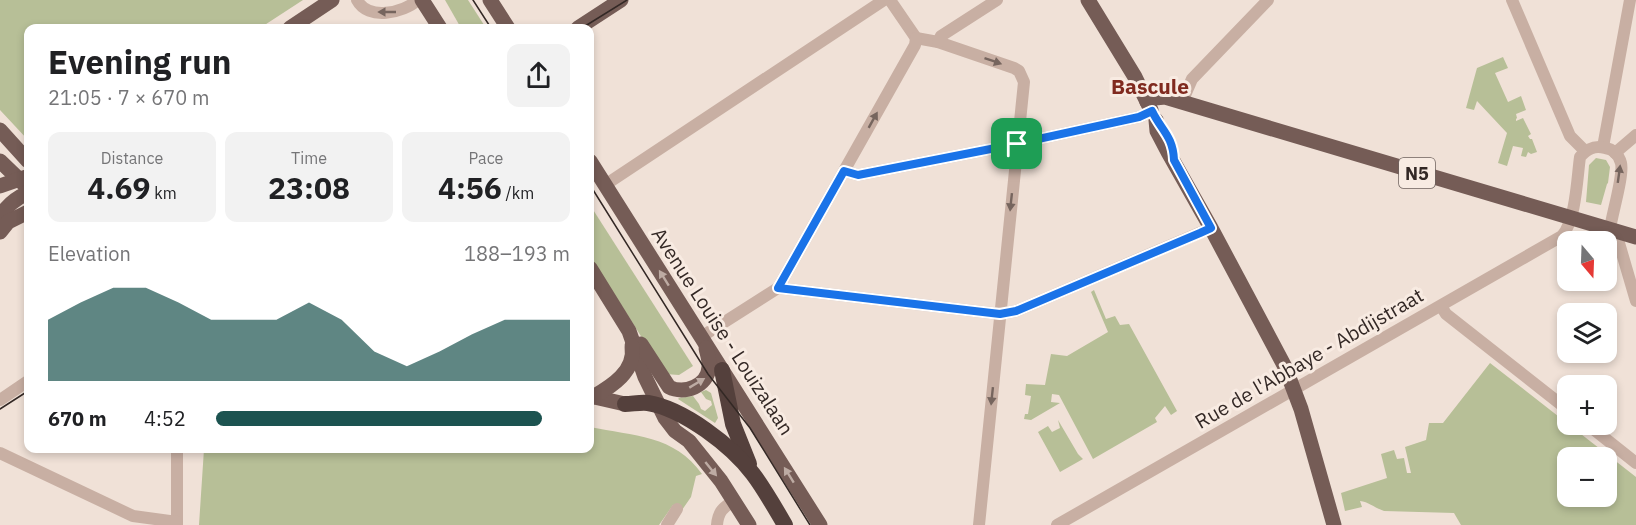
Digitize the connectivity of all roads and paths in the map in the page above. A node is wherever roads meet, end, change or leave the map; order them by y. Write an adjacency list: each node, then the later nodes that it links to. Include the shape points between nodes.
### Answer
1 (357, 0): 2 (street, one-way to 1, via 406,9 385,13 367,9)
2 (420, 0): 14 (main road)
3 (490, 0): 15 (main road)
4 (621, 0): 16 (main road)
5 (884, 0): 33 (street)
6 (890, 0): 17 (street)
7 (997, 0): 18 (street, via 941,36)
8 (1088, 0): 20 (main road)
9 (1269, 0): 19 (street, via 1194,76)
10 (1512, 0): 25 (street, via 1570,136)
11 (1630, 0): 24 (street)
12 (333, 1): 13 (main road)
13 (296, 24)
14 (437, 24)
15 (505, 24)
16 (584, 24)
17 (916, 38): 18 (street); 30 (street, one-way to 17)
18 (938, 42): 23 (street, one-way to 23, via 1019,71 1024,82)
19 (1182, 102): 20 (main road, N5, via 1155,98); 38 (main road, N5)
20 (1152, 111): 23 (street); 39 (main road, via 1164,127 1174,160)
21 (0, 130): 27 (main road)
22 (1636, 135): 26 (street)
23 (1017, 144): 30 (street, via 858,175); 47 (street, one-way to 47)
24 (1603, 147): 25 (street); 26 (street)
25 (1585, 151): 38 (street, via 1580,157)
26 (1616, 153): 40 (street, one-way to 26, via 1621,166)
27 (24, 157)
28 (1, 166): 31 (main road)
29 (594, 167): 33 (main road, Avenue Louise - Louizalaan)
30 (844, 171): 44 (street)
31 (24, 183)
32 (24, 184): 34 (main road)
33 (605, 185): 49 (main road, Avenue Louise - Louizalaan, one-way to 33)
34 (0, 186)
35 (24, 188): 37 (main road)
36 (24, 214): 41 (main road)
37 (0, 217)
38 (1571, 218): 40 (main road, N5); 46 (street, Rue de l'Abbaye - Abdijstraat, via 1562,236)
39 (1211, 228): 47 (street, via 1016,311); 52 (main road)
40 (1610, 229): 42 (main road, N5); 45 (street, via 1619,243)
41 (0, 231)
42 (1636, 237)
43 (594, 274): 48 (main road)
44 (778, 288): 47 (street); 49 (street)
45 (1636, 301)
46 (1441, 306): 52 (street, Rue de l'Abbaye - Abdijstraat); 56 (street, via 1446,314)
47 (1000, 314): 73 (street, one-way to 73)
48 (629, 331): 49 (main road, one-way to 49, via 675,390 697,386 706,378 710,365); 53 (main road, via 631,362 614,385); 58 (main road)
49 (703, 340): 50 (main road, Avenue Louise - Louizalaan)
50 (722, 370): 63 (highway, via 733,424); 72 (main road, Avenue Louise - Louizalaan, one-way to 50)
51 (24, 384): 55 (street)
52 (1293, 388): 74 (street, Rue de l'Abbaye - Abdijstraat); 75 (main road)
53 (594, 395)
54 (594, 396): 57 (main road)
55 (0, 400)
56 (1557, 401)
57 (625, 404): 58 (highway)
58 (661, 412): 63 (highway, via 682,416 711,435); 64 (main road, one-way to 64, via 675,431 689,441); 70 (highway, via 736,469)
59 (1601, 435): 62 (street)
60 (0, 453): 66 (street, via 133,516)
61 (177, 453): 66 (street)
62 (1636, 463)
63 (752, 473): 71 (highway)
64 (734, 501): 68 (street, via 723,507); 69 (main road)
65 (677, 509): 67 (street)
66 (177, 524)
67 (667, 525)
68 (717, 525)
69 (749, 525)
70 (774, 525)
71 (785, 525)
72 (820, 525)
73 (979, 525)
74 (1057, 525)
75 (1334, 525)

